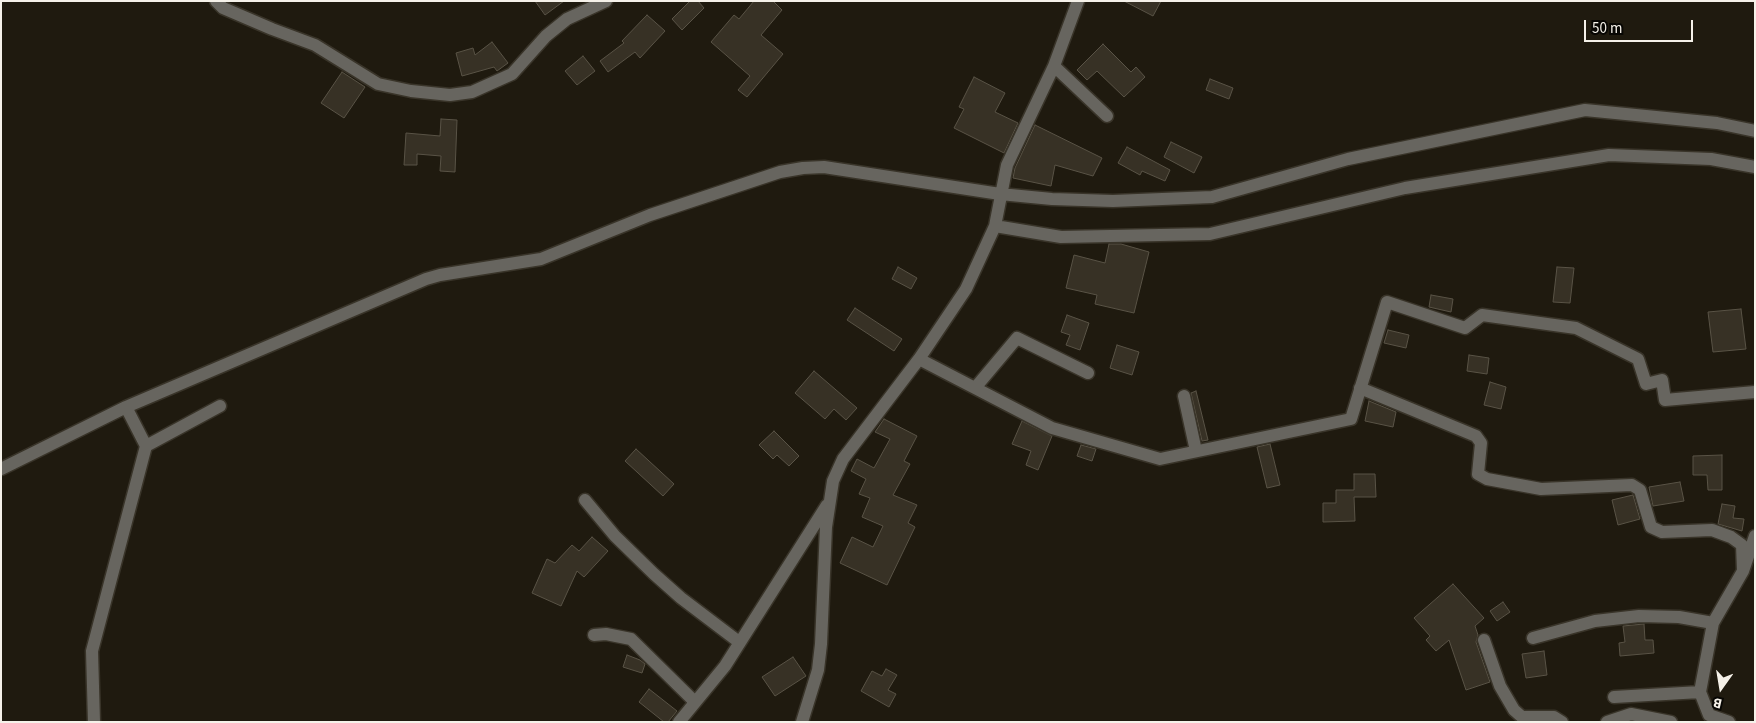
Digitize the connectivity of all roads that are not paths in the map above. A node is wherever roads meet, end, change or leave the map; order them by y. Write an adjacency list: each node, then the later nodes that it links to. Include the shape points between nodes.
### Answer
1 (216, 1): 2 (street, via 223,8 315,45 378,84 450,95 472,92 512,74 567,18)
2 (606, 1)
3 (1078, 1): 4 (street)
4 (1054, 66): 5 (street); 8 (street, via 1007,165)
5 (1107, 116)
6 (1755, 130): 8 (street, via 1717,123 1585,110 1348,159 1212,196 1113,201)
7 (1755, 168): 9 (street, via 1711,159 1609,155 1405,188 1210,234 1061,237)
8 (999, 198): 9 (street); 17 (street, via 824,167 780,172 650,215 541,259 426,279)
9 (996, 222): 10 (street, via 966,289)
10 (919, 358): 12 (street); 22 (street, via 843,459 833,481)
11 (1088, 374): 12 (street, via 1017,338)
12 (975, 388): 19 (street, via 1052,428 1160,459)
13 (1360, 388): 14 (street, via 1387,302 1465,328 1482,315 1576,328 1638,359 1646,384 1662,380 1665,400); 19 (street, via 1351,419); 25 (street, via 1476,436 1481,443 1478,474 1487,479 1541,489 1632,486 1640,490 1651,527 1662,532 1712,530 1732,537 1742,545)
14 (1755, 392)
15 (1184, 396): 19 (street)
16 (220, 406): 18 (street)
17 (126, 407): 18 (street); 20 (street)
18 (146, 446): 35 (street, via 92,651)
19 (1196, 452)
20 (1, 469)
21 (586, 500): 30 (street, via 615,536 654,574)
22 (829, 502): 30 (street); 37 (street, via 818,670)
23 (1755, 536): 25 (street)
24 (1755, 562): 25 (street)
25 (1743, 571): 26 (street)
26 (1713, 623): 28 (street, via 1679,617 1639,616 1595,621); 31 (street)
27 (594, 635): 33 (street, via 631,639)
28 (1533, 638)
29 (1484, 640): 38 (street, via 1500,686 1514,710 1522,717 1554,717)
30 (739, 642): 33 (street, via 725,666)
31 (1700, 692): 32 (street); 34 (street)
32 (1614, 697)
33 (695, 702): 36 (street)
34 (1705, 718): 41 (street)
35 (94, 722)
36 (679, 722)
37 (802, 722)
38 (1562, 722)
39 (1607, 722): 40 (street, via 1631,714)
40 (1670, 722)
41 (1730, 722)

